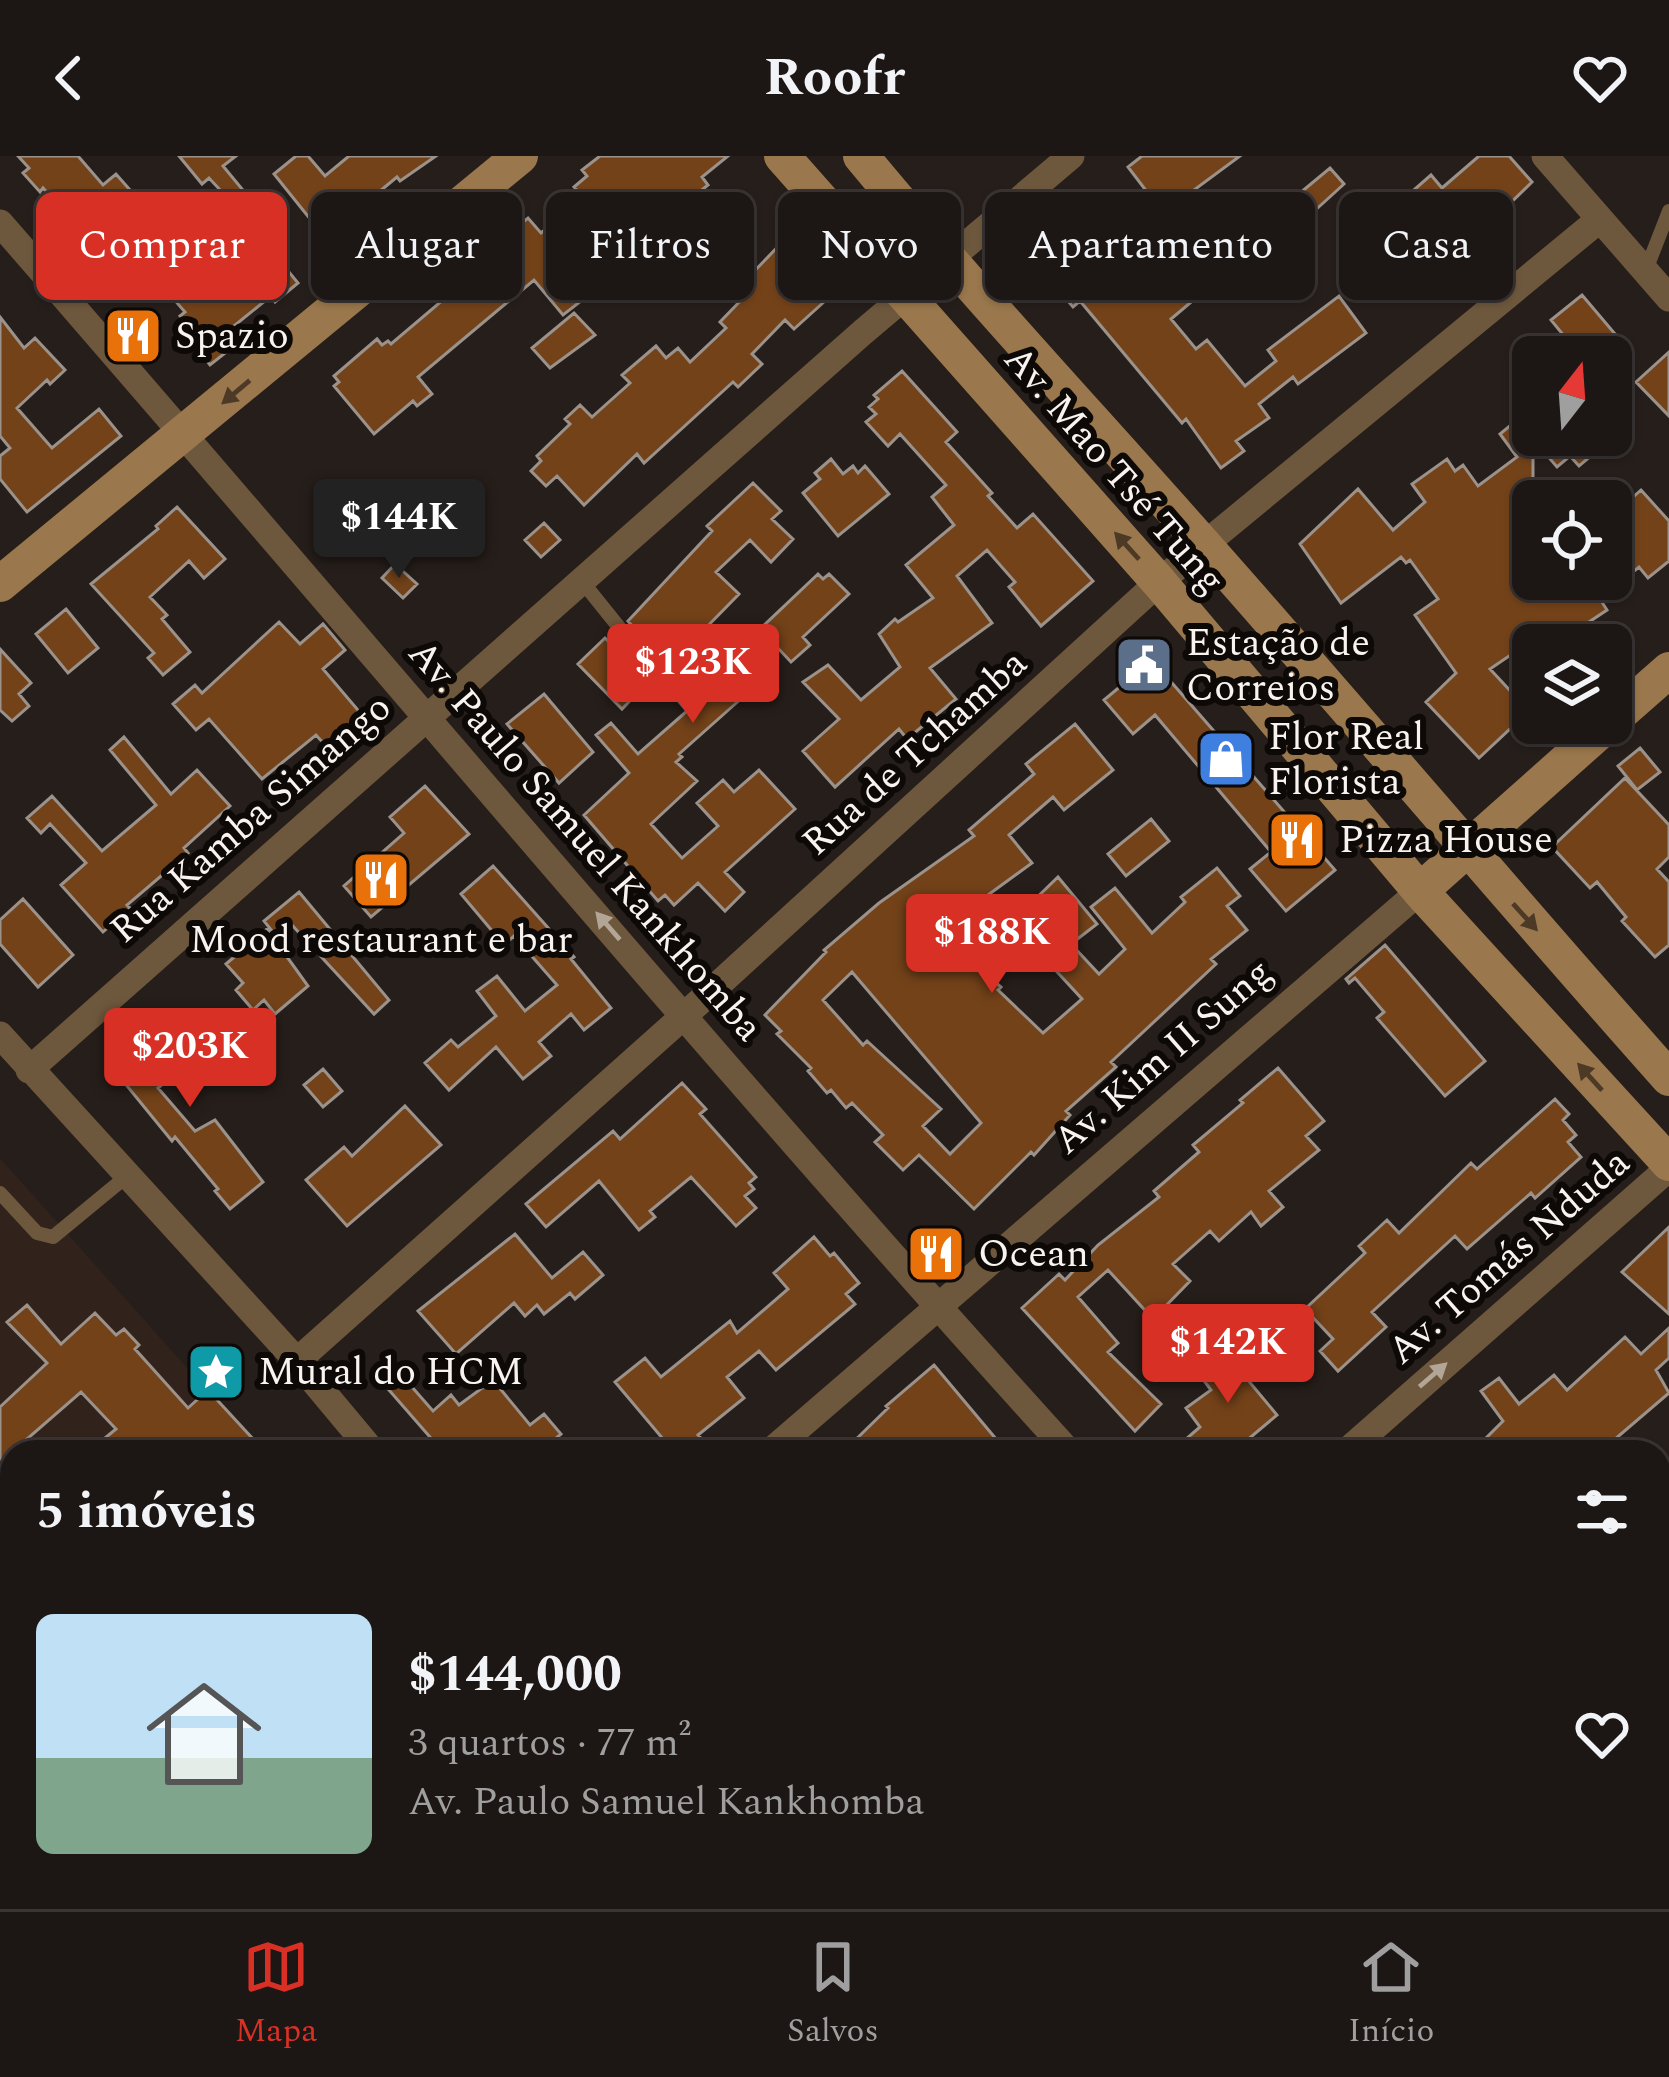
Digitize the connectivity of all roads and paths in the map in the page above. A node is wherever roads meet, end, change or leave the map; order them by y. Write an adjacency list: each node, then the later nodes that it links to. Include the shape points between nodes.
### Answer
1 (520, 156): 17 (main road, one-way to 17)
2 (782, 156): 6 (main road, Av. Mao Tsé Tung)
3 (861, 156): 7 (main road, Av. Mao Tsé Tung)
4 (1071, 156): 11 (street, Rua Kamba Simango)
5 (1545, 156): 9 (street)
6 (814, 192)
7 (891, 192)
8 (1669, 211): 12 (lane)
9 (1600, 219): 12 (street); 18 (street, Rua de Tchamba)
10 (0, 224): 17 (street, Av. Paulo Samuel Kankhomba)
11 (961, 251)
12 (1646, 270): 14 (street)
13 (961, 276): 18 (main road, Av. Mao Tsé Tung)
14 (1669, 298)
15 (903, 300): 19 (street, Rua Kamba Simango)
16 (909, 300): 20 (main road, Av. Mao Tsé Tung, one-way to 16)
17 (185, 435): 21 (main road); 25 (street, Av. Paulo Samuel Kankhomba)
18 (1204, 545): 20 (street, Rua de Tchamba); 27 (main road, Av. Mao Tsé Tung)
19 (581, 580): 23 (lane); 25 (street, Rua Kamba Simango)
20 (1160, 582): 28 (main road, Av. Mao Tsé Tung); 29 (street, Rua de Tchamba)
21 (0, 584)
22 (1669, 670): 24 (main road, Av. Kim II Sung)
23 (667, 687)
24 (1632, 703)
25 (424, 718): 29 (street, Av. Paulo Samuel Kankhomba, one-way to 25); 31 (street, Rua Kamba Simango)
26 (1585, 744): 27 (main road, Av. Kim II Sung)
27 (1466, 850): 28 (main road, Av. Kim II Sung); 32 (main road, Av. Mao Tsé Tung, one-way to 32)
28 (1420, 891): 33 (main road, Av. Mao Tsé Tung, one-way to 28); 36 (street, Av. Kim II Sung)
29 (686, 1014): 36 (street, Av. Paulo Samuel Kankhomba); 37 (street, Rua de Tchamba)
30 (0, 1035): 31 (street)
31 (28, 1070): 34 (street)
32 (1669, 1078)
33 (1669, 1165): 41 (street, Av. Tomás Nduda, one-way to 33)
34 (127, 1177): 35 (lane, via 53,1237 37,1233); 37 (street)
35 (0, 1193)
36 (938, 1307): 39 (street, Av. Kim II Sung); 40 (street, Av. Paulo Samuel Kankhomba)
37 (297, 1361): 38 (street)
38 (363, 1440)
39 (784, 1440)
40 (1059, 1440)
41 (1360, 1440)

